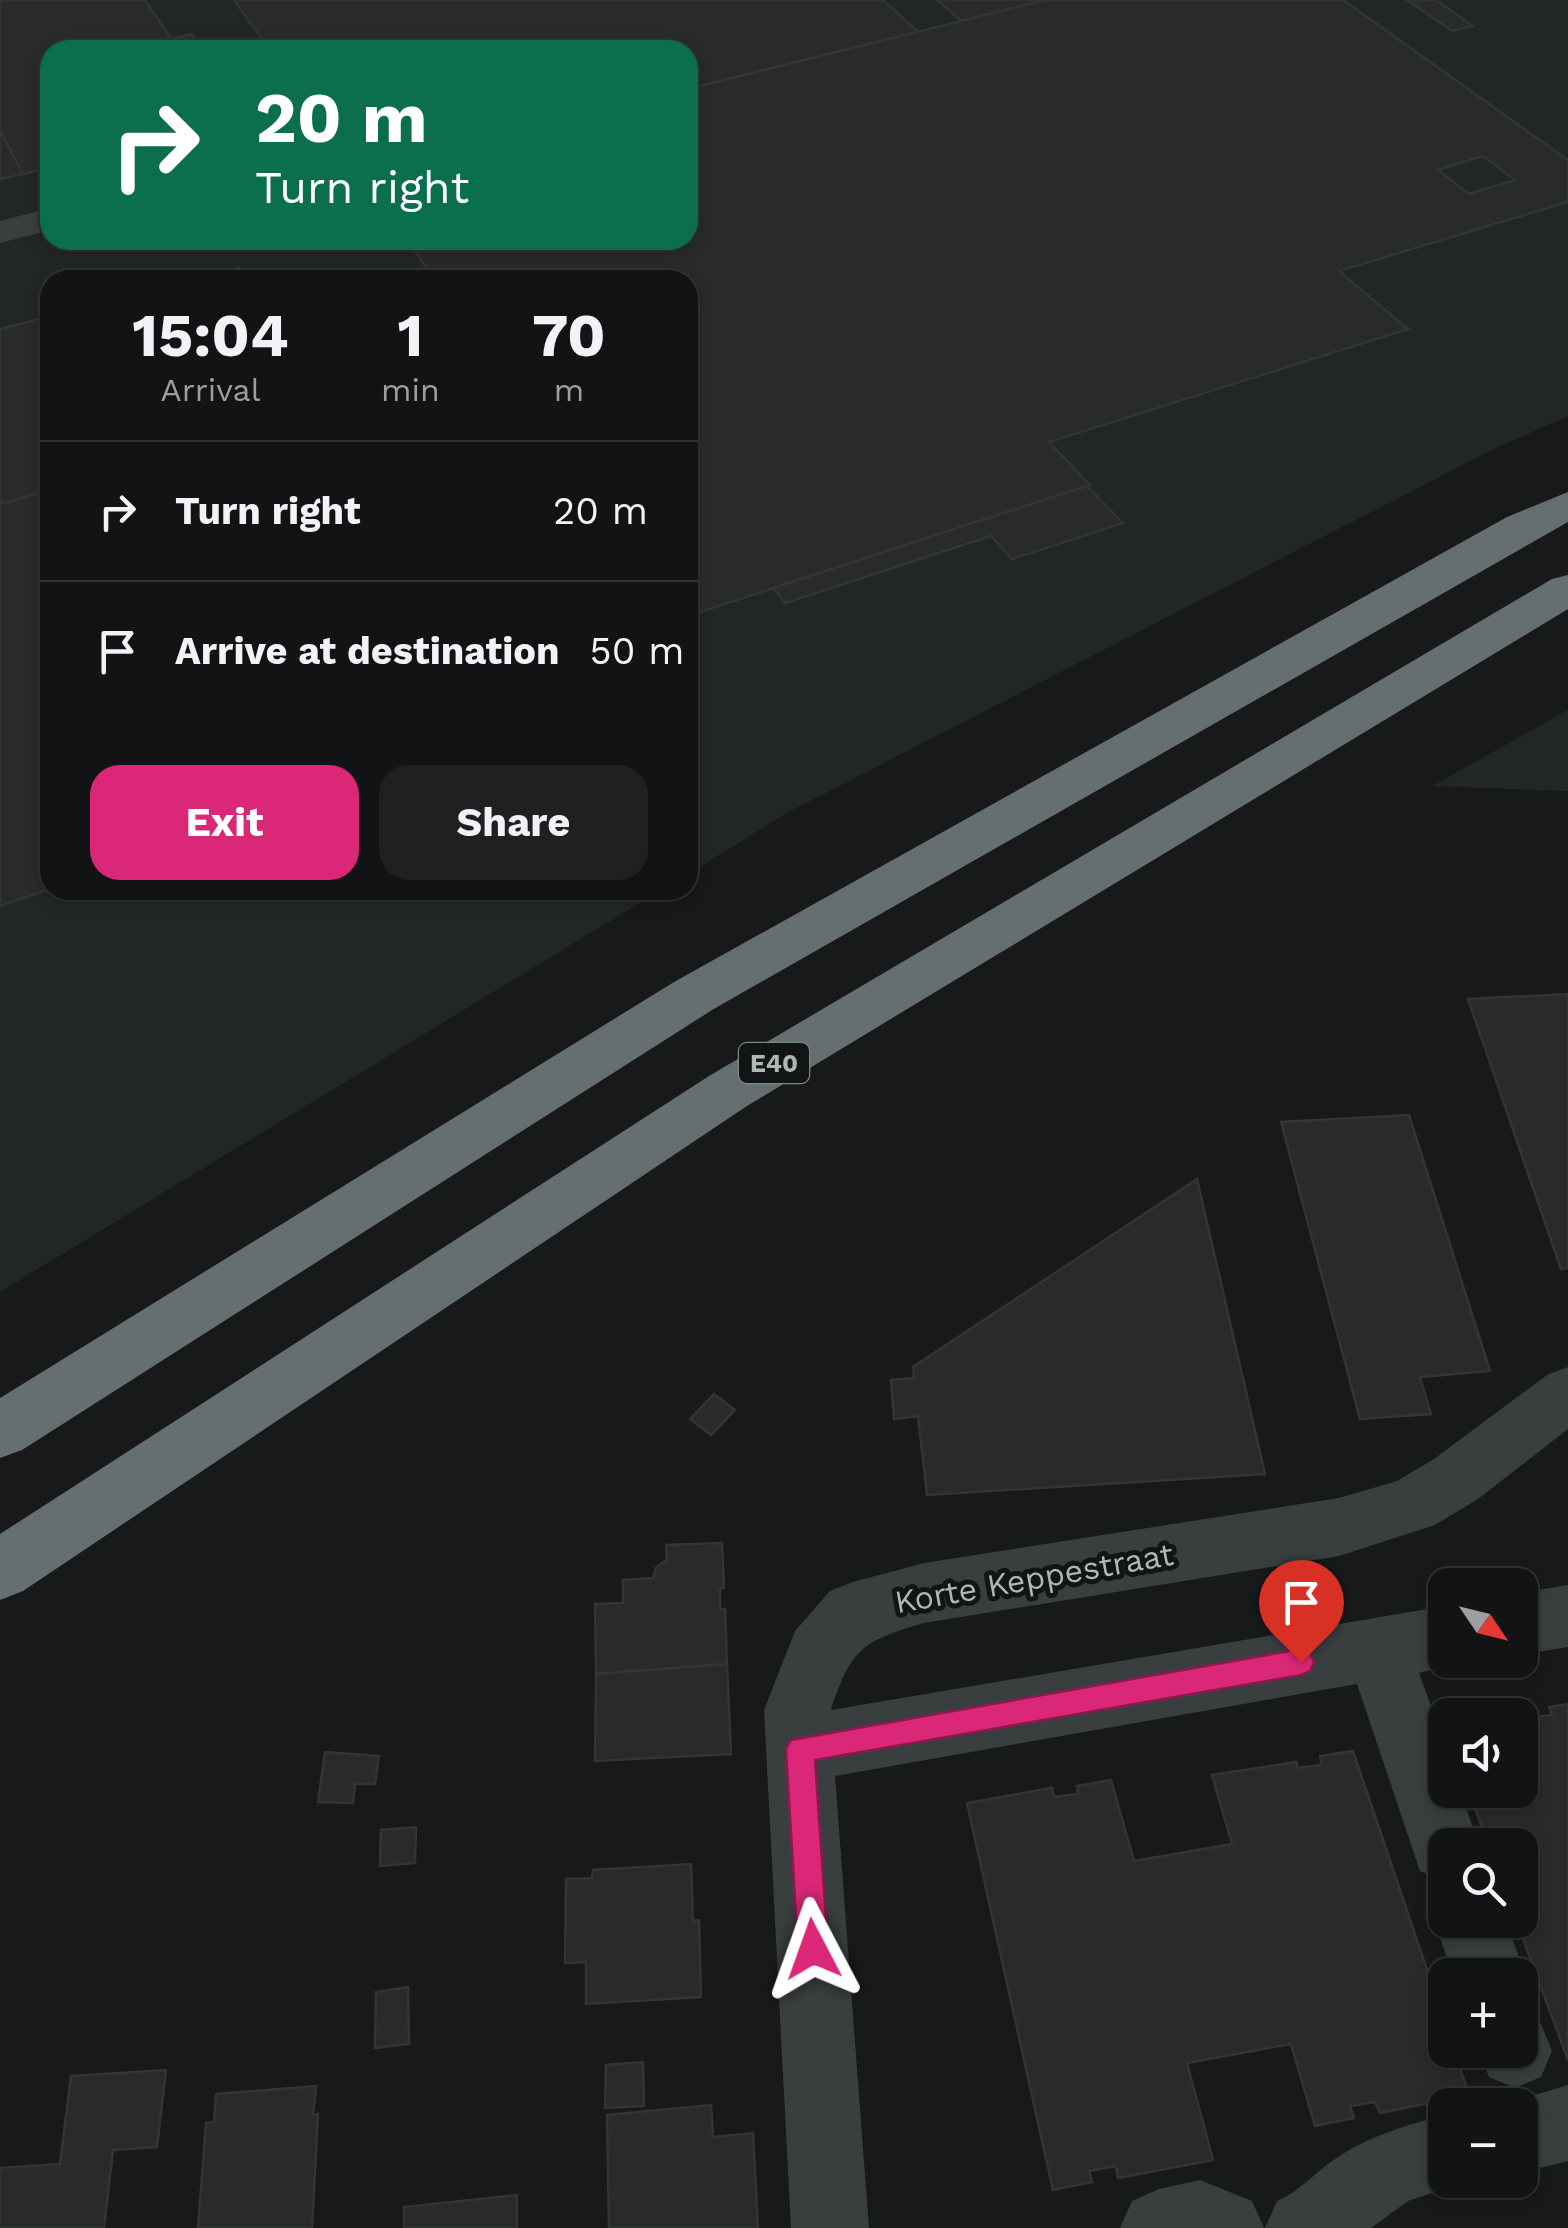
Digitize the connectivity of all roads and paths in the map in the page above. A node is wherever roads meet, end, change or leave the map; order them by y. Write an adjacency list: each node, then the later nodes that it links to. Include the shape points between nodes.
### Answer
1 (40, 222): 2 (street)
2 (0, 232)
3 (1568, 505): 6 (highway, via 693,996)
4 (1568, 590): 7 (highway, E40, via 728,1091)
5 (1568, 1394): 12 (street, Korte Keppestraat, via 1413,1505 1339,1528 924,1593 852,1613 818,1653 798,1710)
6 (0, 1431)
7 (0, 1570)
8 (1568, 1616): 9 (street)
9 (1538, 1621)
10 (1428, 1640): 11 (street)
11 (1378, 1649): 12 (street); 13 (street)
12 (800, 1749): 17 (street, Korte Keppestraat)
13 (1439, 1828)
14 (1568, 2123): 15 (street)
15 (1538, 2130)
16 (1428, 2157): 20 (street, via 1398,2165 1354,2191 1331,2217)
17 (830, 2228)
18 (1159, 2228): 19 (street, via 1200,2219)
19 (1225, 2228)
20 (1304, 2228)

